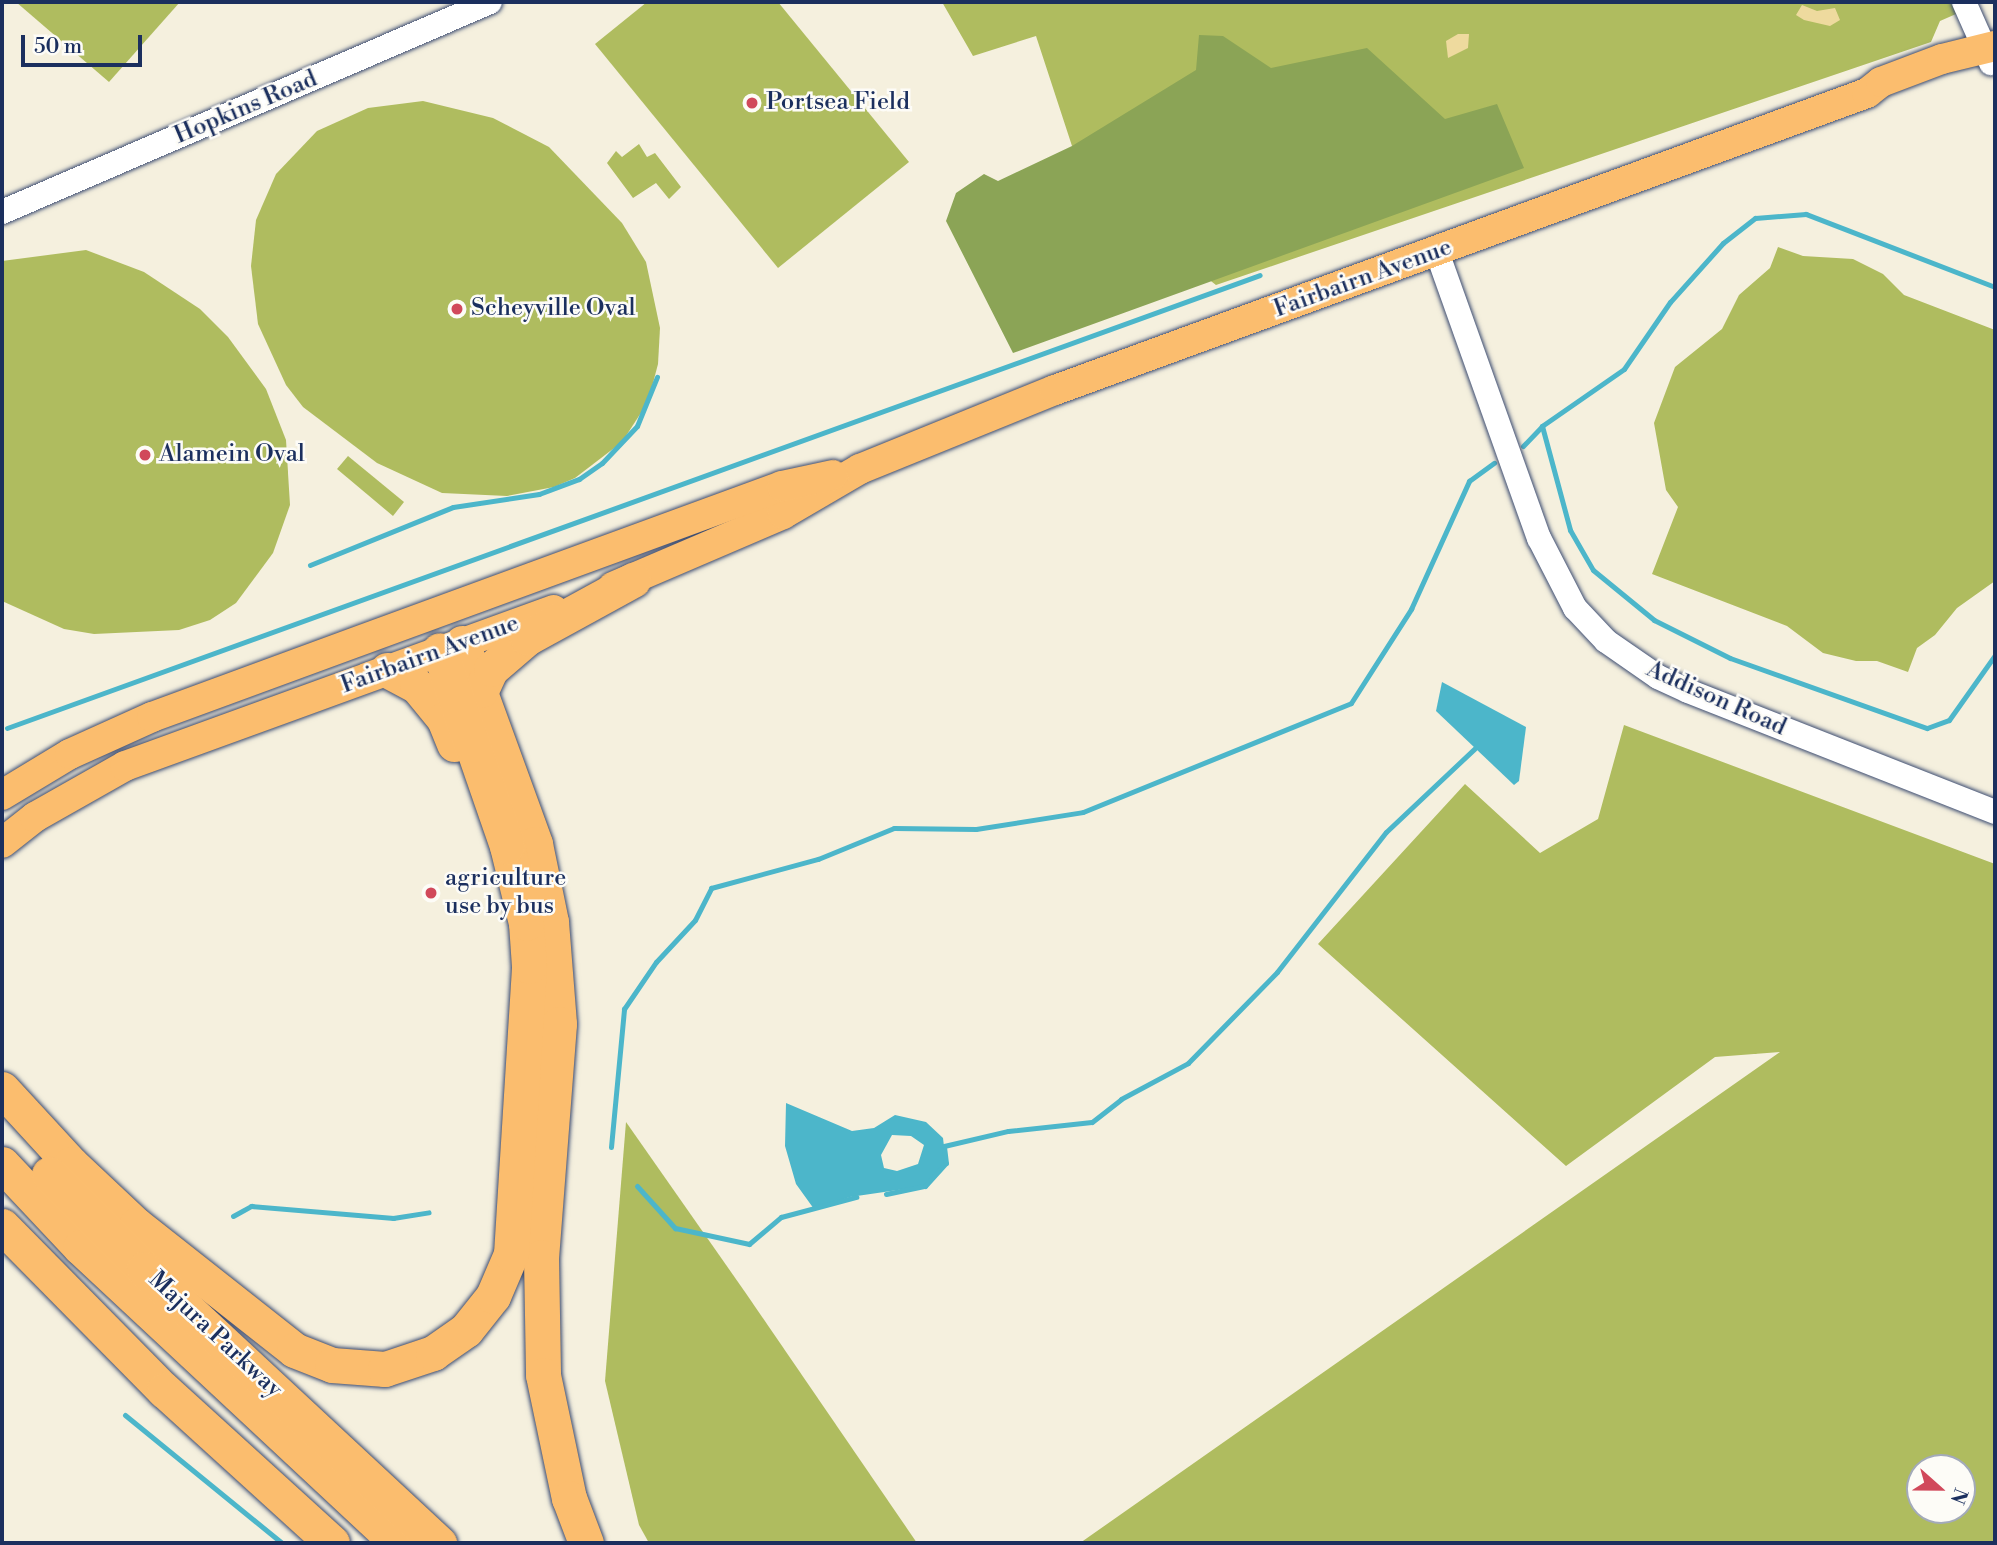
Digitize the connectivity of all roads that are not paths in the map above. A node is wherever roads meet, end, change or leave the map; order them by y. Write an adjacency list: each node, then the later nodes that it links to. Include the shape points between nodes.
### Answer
1 (490, 2): 6 (street, Hopkins Road)
2 (1964, 2): 3 (street); 4 (street, via 1959,36)
3 (1992, 50): 4 (main road, Fairbairn Avenue); 5 (main road, Fairbairn Avenue, via 1883,94)
4 (1942, 59): 5 (main road, Fairbairn Avenue, via 1881,82)
5 (1867, 93): 7 (main road, Fairbairn Avenue)
6 (2, 212)
7 (1437, 252): 8 (main road, Fairbairn Avenue, via 1055,390); 15 (street, Addison Road, via 1539,538 1575,608 1606,641 1688,691)
8 (860, 469): 9 (main road, Fairbairn Avenue, via 783,514); 10 (main road, Fairbairn Avenue, via 782,486)
9 (633, 580): 11 (main road, Fairbairn Avenue); 13 (highway, via 527,638 496,664)
10 (438, 613): 11 (main road); 14 (main road, Fairbairn Avenue, via 152,717 70,754)
11 (450, 647): 12 (main road, Fairbairn Avenue); 13 (highway); 17 (highway)
12 (387, 670): 16 (main road, Fairbairn Avenue, via 125,766 35,817); 17 (highway, via 412,681 447,726 495,860)
13 (481, 690): 25 (highway, via 535,844 551,922 559,1024 541,1257 542,1375 569,1497)
14 (2, 795)
15 (1995, 812)
16 (2, 843)
17 (526, 923): 18 (highway, via 529,1027 510,1254 480,1315 449,1344 417,1360 385,1369 354,1369 311,1359 273,1337 121,1211)
18 (2, 1088)
19 (2, 1118): 24 (highway, Majura Parkway, via 108,1234)
20 (2, 1164): 23 (highway, Majura Parkway, via 80,1247)
21 (4, 1230): 22 (highway, via 184,1409)
22 (332, 1543)
23 (397, 1543)
24 (439, 1543)
25 (586, 1543)

